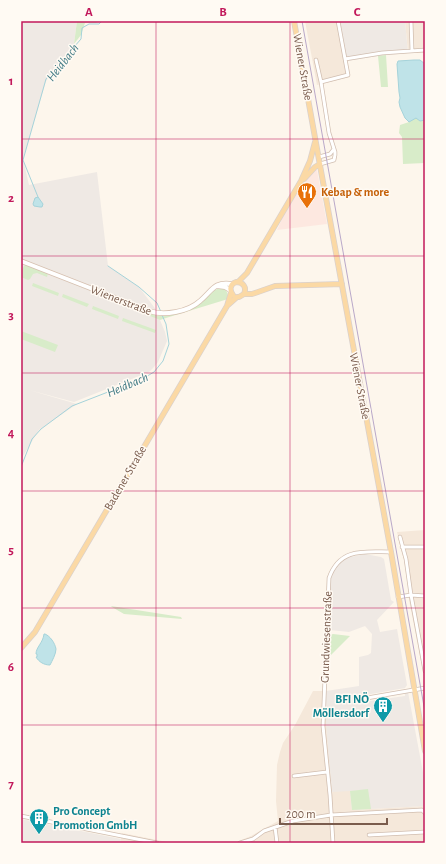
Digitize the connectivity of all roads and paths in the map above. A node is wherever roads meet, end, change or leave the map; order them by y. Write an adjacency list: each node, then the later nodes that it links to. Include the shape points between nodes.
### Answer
1 (294, 21): 9 (main road, Wiener Straße)
2 (338, 21): 6 (street)
3 (411, 21): 5 (street)
4 (425, 50): 5 (street)
5 (412, 51): 6 (street)
6 (345, 59): 8 (street, via 348,75)
7 (316, 60): 8 (street)
8 (321, 82): 10 (street)
9 (315, 138): 11 (main road, Wiener Straße); 13 (main road, via 310,160)
10 (334, 149): 11 (street, via 330,154); 12 (street, via 335,159)
11 (319, 156): 12 (main road, Wiener Straße)
12 (320, 164): 13 (main road); 18 (main road, Wiener Straße)
13 (301, 181): 15 (main road)
14 (21, 261): 19 (street, Wienerstraße, via 158,314 179,311 196,304)
15 (247, 273): 16 (main road); 20 (main road)
16 (238, 282): 17 (main road); 20 (main road)
17 (232, 284): 19 (street); 21 (main road)
18 (342, 284): 22 (main road, via 275,286); 29 (main road, Wiener Straße)
19 (217, 286): 21 (street)
20 (245, 286): 22 (main road); 23 (main road)
21 (231, 291): 24 (main road); 25 (main road, Badener Straße)
22 (258, 292): 23 (main road)
23 (244, 294): 24 (main road)
24 (237, 297): 25 (main road, Badener Straße)
25 (227, 306): 35 (main road, Badener Straße, via 35,632)
26 (400, 537): 28 (street)
27 (425, 547): 28 (street)
28 (402, 548): 30 (street)
29 (391, 552): 32 (main road, Wiener Straße); 41 (street, Grundwiesenstraße, via 347,555 339,560 329,578 323,726)
30 (411, 595): 31 (street); 32 (street); 33 (street)
31 (425, 596)
32 (398, 597): 38 (main road, Wiener Straße)
33 (419, 639): 34 (street); 36 (street)
34 (425, 639)
35 (21, 648)
36 (425, 671)
37 (425, 688): 38 (street)
38 (415, 690): 39 (street); 40 (main road, Wiener Straße)
39 (361, 699)
40 (425, 751)
41 (327, 772): 42 (street); 44 (street, Grundwiesenstraße)
42 (294, 776)
43 (425, 813): 44 (street, via 422,810)
44 (331, 815): 46 (street, via 293,821); 53 (street, Grundwiesenstraße)
45 (21, 816): 49 (street)
46 (275, 827): 51 (street); 52 (street)
47 (425, 832): 48 (street)
48 (369, 835)
49 (148, 842): 50 (street)
50 (157, 843)
51 (240, 843)
52 (276, 843)
53 (333, 843)

